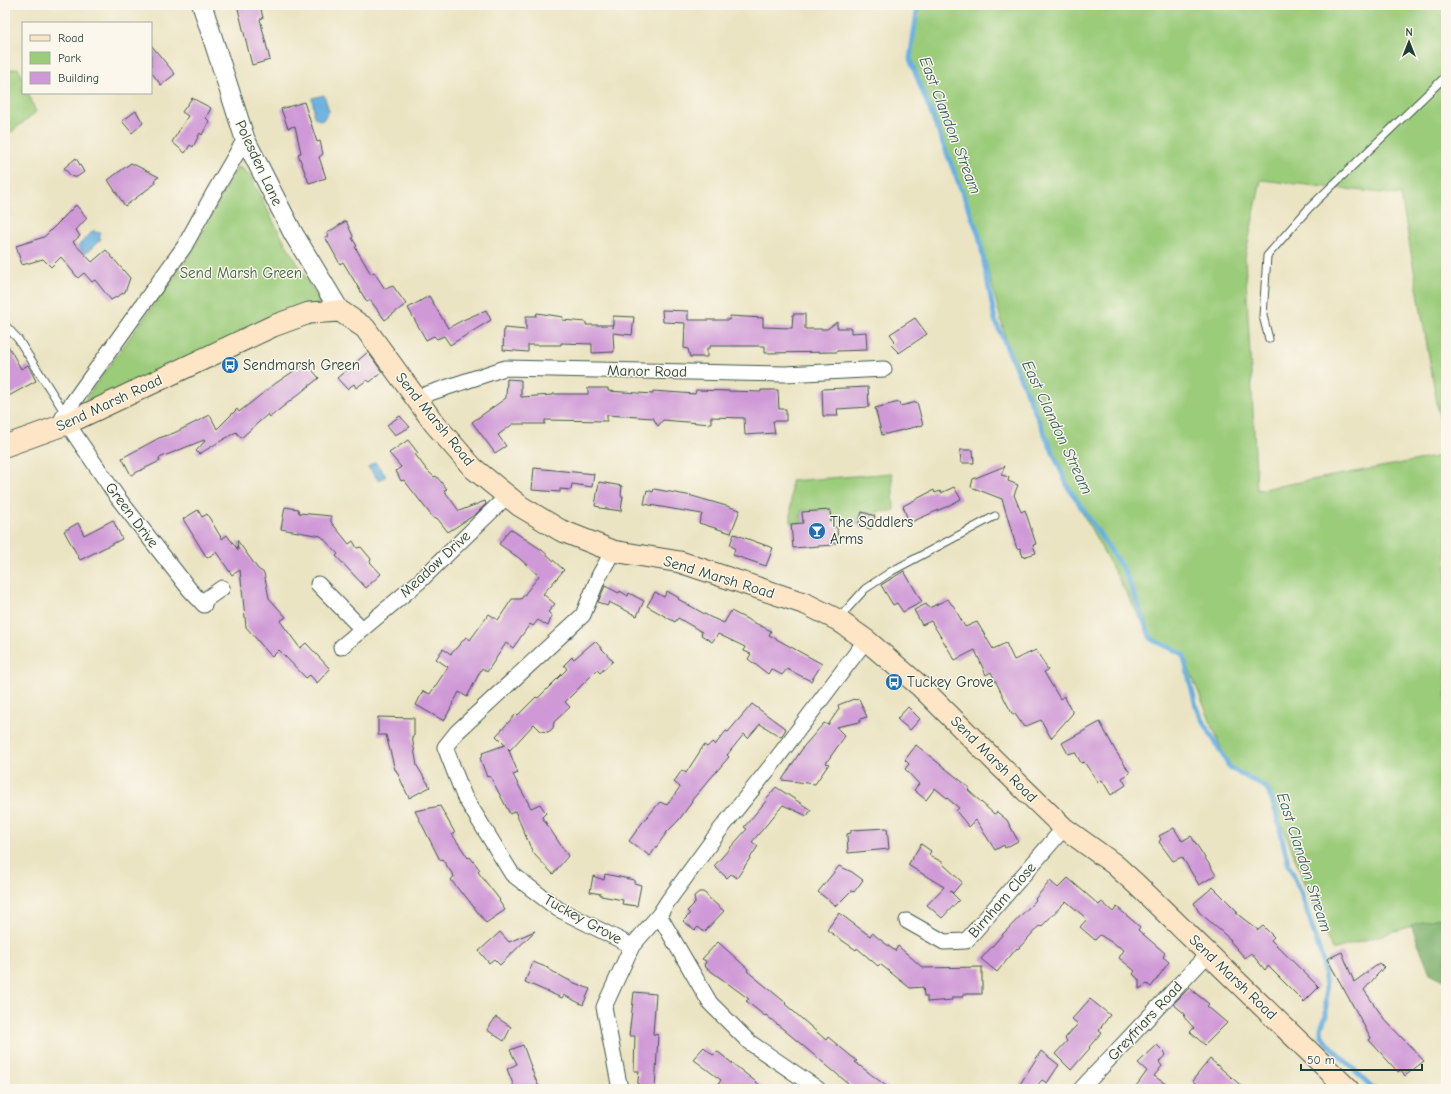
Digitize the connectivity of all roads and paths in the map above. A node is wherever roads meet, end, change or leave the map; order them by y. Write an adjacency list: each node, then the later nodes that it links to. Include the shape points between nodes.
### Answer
1 (202, 5): 3 (street, Polesden Lane)
2 (1446, 76): 6 (lane, via 1309,208 1267,256 1263,316)
3 (245, 139): 4 (street, Polesden Lane, via 293,233); 9 (street, via 184,247)
4 (340, 311): 8 (main road, Send Marsh Road, via 365,328); 9 (main road, Send Marsh Road, via 309,313 273,326)
5 (5, 325): 9 (lane, via 18,339)
6 (1269, 339)
7 (884, 368): 8 (street, Manor Road, via 786,374 505,368)
8 (415, 398): 11 (main road, Send Marsh Road, via 473,468)
9 (63, 422): 10 (main road, Send Marsh Road); 15 (street, Green Drive, via 190,590 203,603)
10 (5, 446)
11 (506, 496): 13 (main road, Send Marsh Road, via 560,530); 17 (street, Meadow Drive, via 420,581)
12 (995, 516): 16 (lane, via 892,571 865,589)
13 (613, 551): 16 (main road, Send Marsh Road, via 680,562 806,604); 23 (street, Tuckey Grove, via 599,576 583,615 457,732 445,748 464,796 512,874 558,909)
14 (318, 584): 17 (street)
15 (222, 588)
16 (838, 620): 18 (main road, Send Marsh Road)
17 (362, 629): 19 (street, Meadow Drive)
18 (866, 640): 20 (main road, Send Marsh Road, via 921,687); 21 (street, Tuckey Grove, via 720,830)
19 (341, 647)
20 (1064, 828): 22 (street, Birnham Close, via 966,941 944,942); 24 (main road, Send Marsh Road, via 1114,864)
21 (659, 915): 23 (street, Tuckey Grove); 26 (street, via 710,1003 749,1042)
22 (907, 921)
23 (632, 946): 25 (street, via 604,1007)
24 (1208, 954): 27 (street, Greyfriars Road); 28 (main road, Send Marsh Road)
25 (620, 1089)
26 (818, 1089)
27 (1081, 1089)
28 (1348, 1089)

